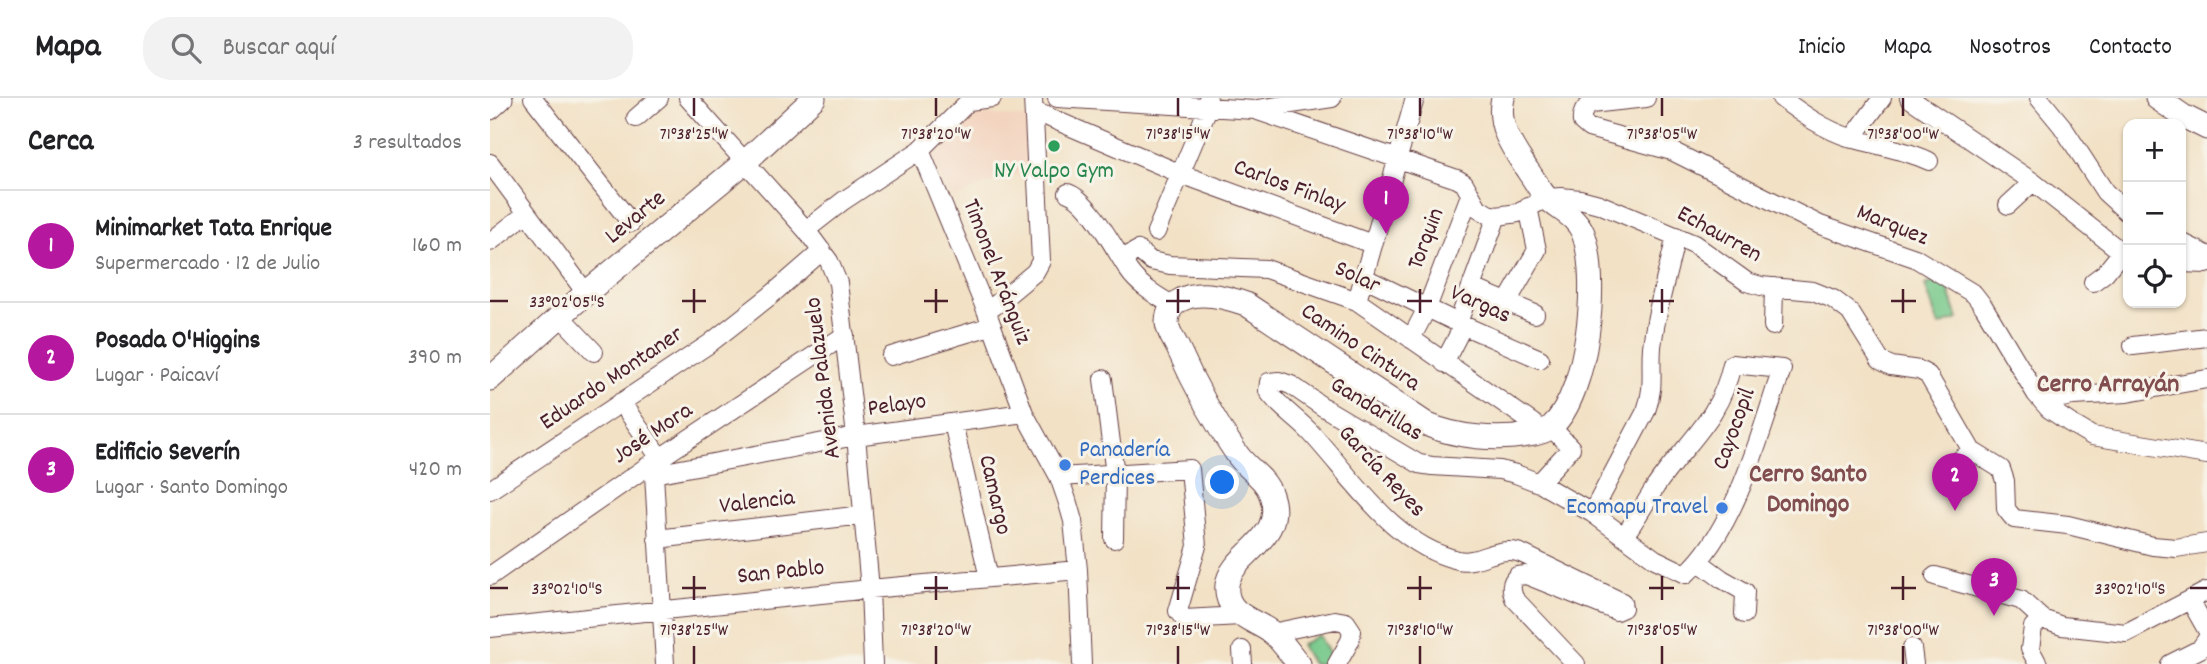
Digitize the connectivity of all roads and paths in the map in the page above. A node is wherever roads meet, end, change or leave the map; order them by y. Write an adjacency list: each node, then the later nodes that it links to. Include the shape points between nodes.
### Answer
1 (501, 98): 19 (main road)
2 (533, 98): 38 (street)
3 (659, 98): 21 (street)
4 (688, 98): 27 (street, Avenida Palazuelo)
5 (814, 98): 27 (main road, Levarte)
6 (992, 98): 24 (street, via 975,99 963,106)
7 (1057, 98): 17 (street)
8 (1332, 98): 20 (street)
9 (1415, 98): 25 (street)
10 (1503, 98): 33 (main road, via 1502,124 1507,139)
11 (1646, 98): 80 (street, Marquez, via 1591,104 1581,115 1582,122 1589,128 1672,151 1820,225 1915,258 1974,294 2035,394)
12 (1781, 98): 23 (street)
13 (1882, 98): 23 (street)
14 (1909, 98): 30 (street)
15 (2039, 98): 35 (street, via 2105,192)
16 (2157, 98): 22 (main road)
17 (1208, 103): 20 (street); 29 (street)
18 (1033, 105): 29 (street, Carlos Finlay); 60 (street, via 1041,261 1029,278)
19 (490, 108)
20 (1255, 110): 25 (street)
21 (636, 118)
22 (2207, 128)
23 (1852, 139): 26 (street)
24 (920, 150): 39 (street); 65 (street, Timonel Aránguiz)
25 (1397, 158): 32 (street, via 1457,179); 43 (street)
26 (1929, 161)
27 (745, 162): 39 (street, Avenida Palazuelo); 56 (main road, Levarte)
28 (490, 163): 36 (street)
29 (1181, 174): 40 (street); 43 (street, Carlos Finlay)
30 (2033, 182): 34 (street); 46 (street)
31 (1068, 193): 49 (street, via 1084,205)
32 (1470, 195): 37 (street, via 1478,208); 61 (street, Torquin)
33 (1538, 203): 37 (street, Echaurren); 41 (street, Echaurren, via 1571,198 1599,204); 58 (street, via 1537,250); 83 (main road, via 1574,217 1590,255 1587,339 1563,414)
34 (2008, 205)
35 (2123, 208)
36 (527, 213): 42 (street); 56 (street)
37 (1497, 216): 55 (street)
38 (631, 223)
39 (806, 230): 45 (street, Avenida Palazuelo)
40 (1156, 232)
41 (1676, 236): 54 (street, Echaurren, via 1747,282); 93 (street, via 1652,348 1651,397)
42 (490, 242)
43 (1372, 244): 52 (street)
44 (2186, 244): 47 (street)
45 (822, 251): 67 (street, Avenida Palazuelo, via 838,284); 79 (street, Eduardo Montaner, via 709,344)
46 (2123, 253)
47 (2207, 255)
48 (2123, 257): 53 (street)
49 (1125, 262): 57 (street, Solar, via 1138,250 1151,261 1170,265 1261,268); 59 (street, via 1137,280)
50 (2186, 262): 51 (street)
51 (2207, 264)
52 (1363, 277): 57 (street); 61 (street, Vargas)
53 (2093, 282)
54 (1774, 287): 66 (street); 85 (street, Echaurren, via 1813,291 1833,299 1850,312 1880,360 1928,375)
55 (1472, 288): 58 (street); 64 (street)
56 (586, 293): 63 (main road, Levarte)
57 (1357, 301): 69 (street, Solar)
58 (1507, 302): 62 (street)
59 (1173, 306): 83 (main road, Camino Cintura, via 1188,297 1209,295 1246,304 1439,430 1485,437 1524,436); 108 (main road, via 1169,330 1186,367 1238,456 1263,482 1273,502 1267,533 1228,580 1228,597)
60 (993, 307)
61 (1427, 308): 64 (street, Vargas); 69 (street, Torquin)
62 (1535, 314)
63 (560, 316): 71 (street); 75 (main road, Levarte)
64 (1460, 325): 73 (street, Vargas); 74 (street)
65 (991, 326): 72 (street); 81 (street, Timonel Aránguiz)
66 (1773, 326)
67 (845, 335): 84 (street, Avenida Palazuelo); 87 (street, José Mora)
68 (2207, 337): 70 (street)
69 (1411, 339): 74 (street, Solar)
70 (2133, 346)
71 (594, 352)
72 (891, 356)
73 (1540, 359)
74 (1444, 363): 83 (street, Solar)
75 (490, 379)
76 (1103, 379): 89 (street)
77 (2207, 379): 80 (street, via 2062,398)
78 (1269, 382): 91 (street, Gandarillas, via 1291,385 1419,464 1500,470); 119 (street, García Reyes, via 1268,391 1275,402 1308,430 1412,541 1461,561 1511,551 1525,555 1622,602 1623,608 1616,611 1526,575 1512,581 1514,597)
79 (621, 402): 87 (street); 92 (street, Eduardo Montaner)
80 (2049, 409): 86 (street, Marquez, via 2092,436)
81 (1024, 413): 82 (street, Pelayo); 90 (street, Timonel Aránguiz)
82 (953, 423): 84 (street, Pelayo); 103 (street, Camargo)
83 (1548, 429): 91 (street, Solar, via 1572,448)
84 (856, 436): 87 (street, Pelayo); 94 (street, Avenida Palazuelo)
85 (1972, 451): 88 (street); 98 (street, Echaurren, via 2000,468 2006,509 2014,519 2068,525 2152,546)
86 (2207, 455)
87 (654, 466): 96 (street); 101 (street, José Mora)
88 (1942, 474)
89 (1115, 475): 90 (street); 97 (street); 108 (street, via 1190,469 1197,547 1178,611 1184,619)
90 (1059, 477): 100 (street, Timonel Aránguiz, via 1073,522)
91 (1539, 483): 93 (street, Gandarillas)
92 (490, 490)
93 (1592, 513): 95 (street, Gandarillas)
94 (863, 515): 96 (street, Valencia); 104 (street, Avenida Palazuelo)
95 (1624, 536): 99 (street, Gandarillas, via 1655,559); 99 (street, Cayocopil, via 1655,487 1720,403 1732,364 1782,369 1750,466 1725,519)
96 (657, 539): 106 (street)
97 (1114, 539)
98 (2207, 543)
99 (1693, 568): 107 (street, Gandarillas, via 1745,592)
100 (1077, 570): 103 (street, San Pablo); 116 (street, Timonel Aránguiz)
101 (490, 576)
102 (1934, 576): 109 (street, via 2021,600)
103 (989, 578): 104 (street, San Pablo)
104 (870, 589): 106 (street, San Pablo); 115 (street, Avenida Palazuelo)
105 (2199, 596): 109 (street, via 2126,633); 111 (street)
106 (662, 610): 110 (street, San Pablo); 114 (street)
107 (1744, 614)
108 (1241, 616): 112 (main road)
109 (2042, 620): 120 (street, via 2033,628 2031,649)
110 (490, 628)
111 (2207, 630)
112 (1272, 633): 117 (main road); 118 (street, via 1335,620 1346,622 1352,631 1350,641)
113 (2207, 639): 121 (street, via 2200,649)
114 (665, 664)
115 (873, 664)
116 (1082, 664)
117 (1299, 664)
118 (1337, 664)
119 (1576, 664)
120 (2038, 664)
121 (2170, 664)

